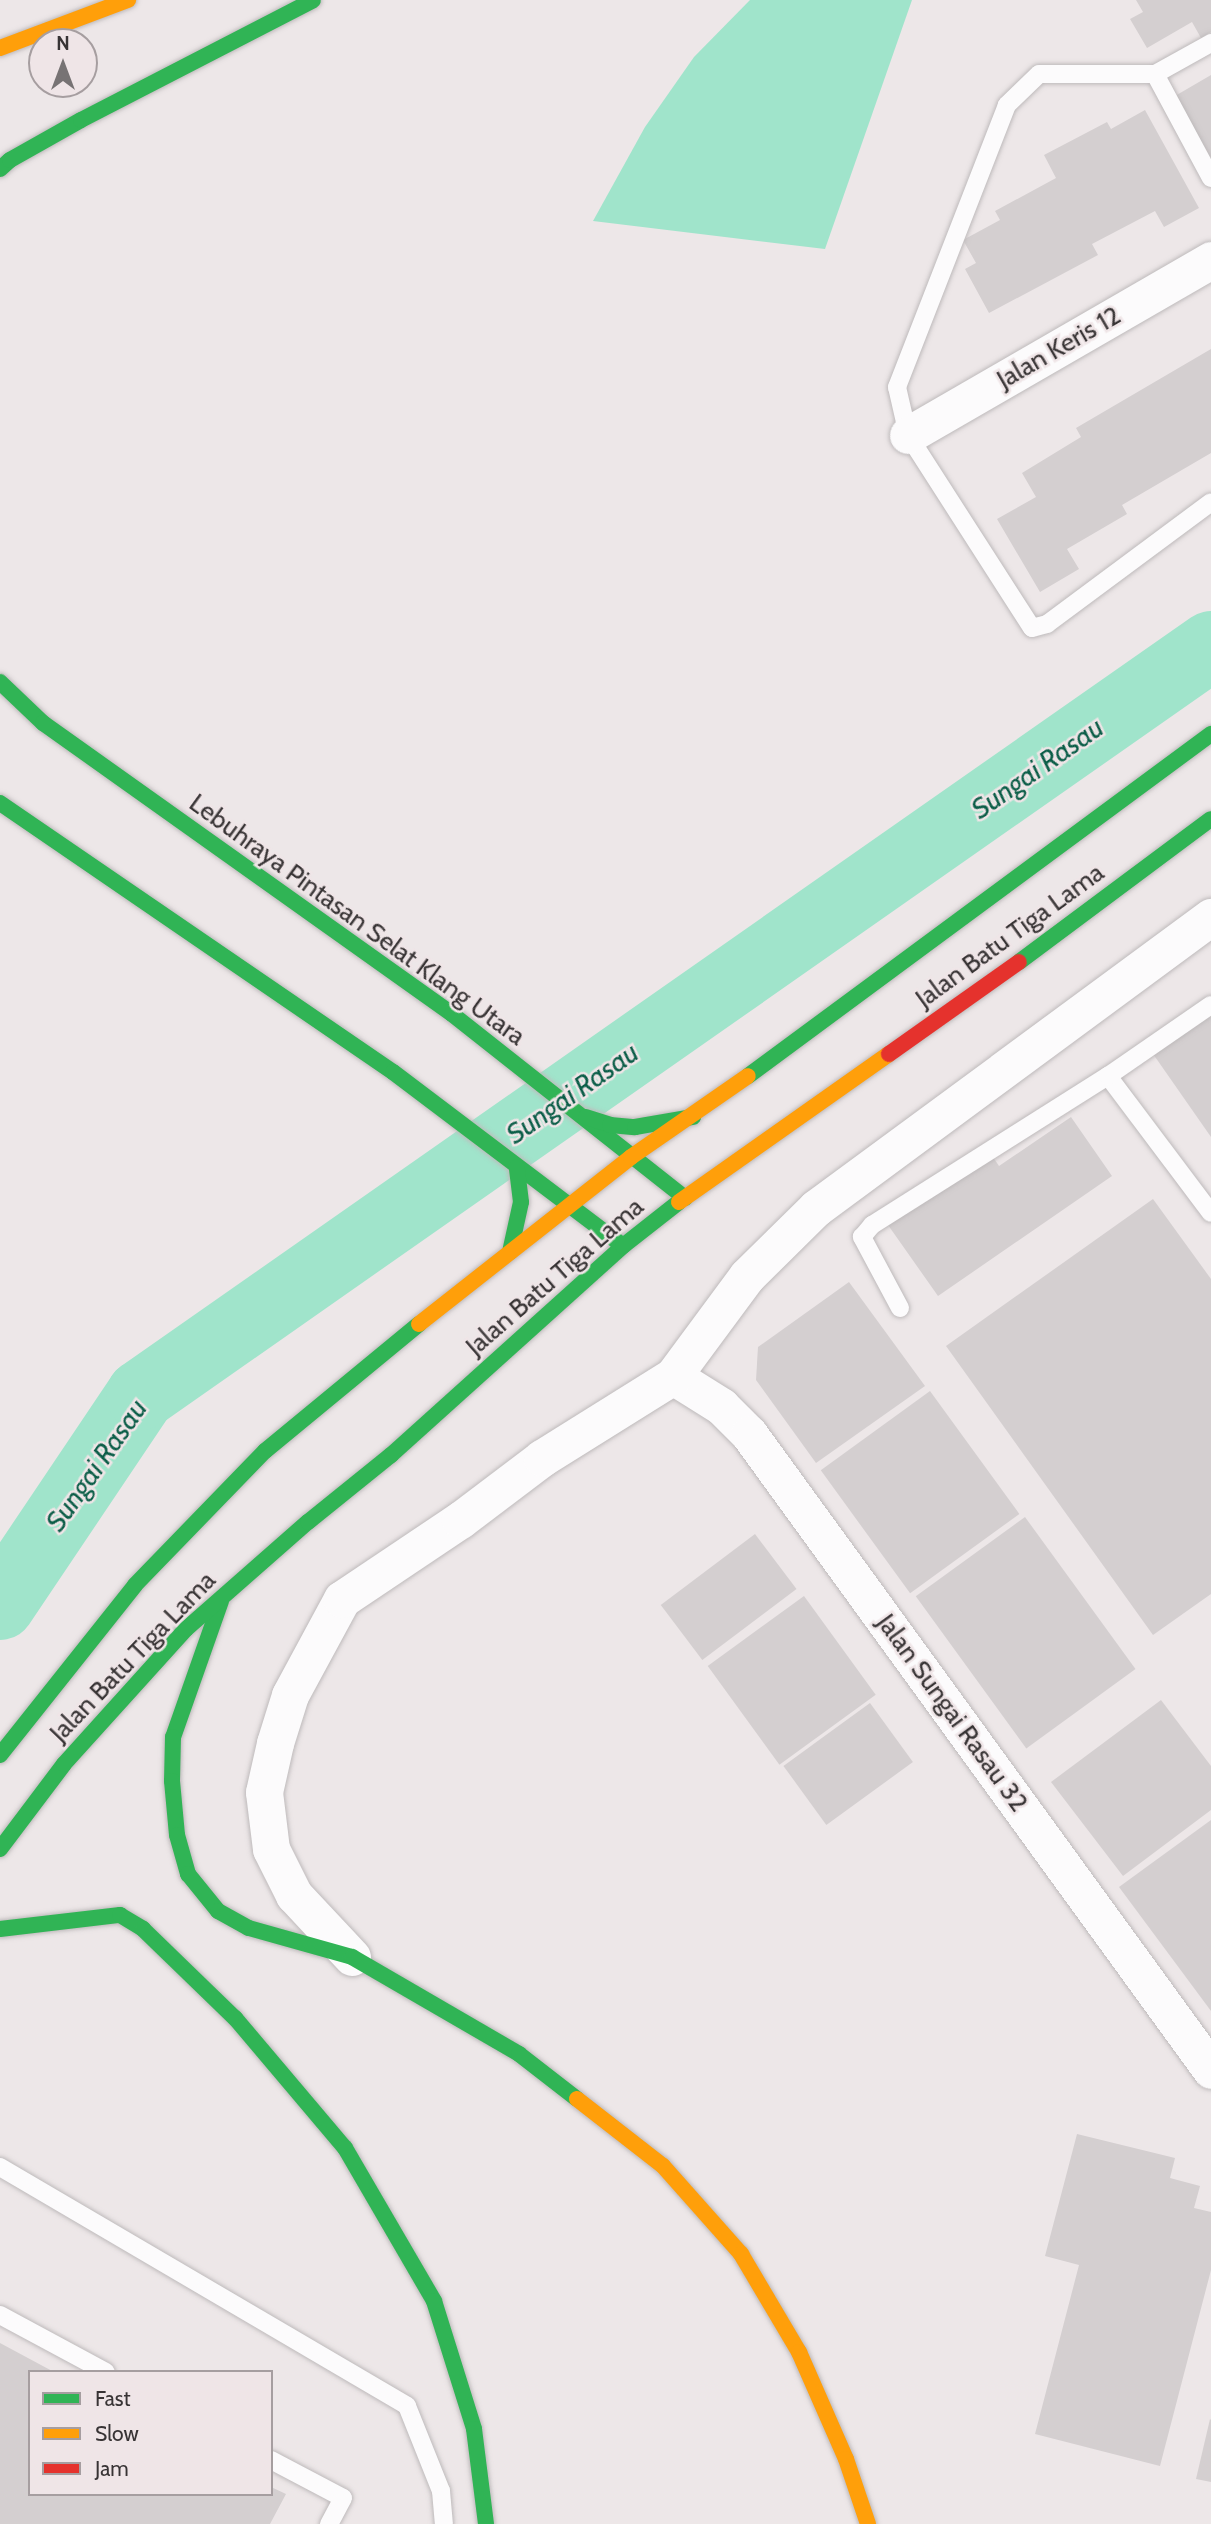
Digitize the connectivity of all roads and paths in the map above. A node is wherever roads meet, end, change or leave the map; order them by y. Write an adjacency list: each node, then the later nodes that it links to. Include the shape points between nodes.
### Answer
1 (128, 0): 4 (main road)
2 (313, 0): 6 (main road, via 81,120)
3 (1211, 43): 5 (lane)
4 (0, 48)
5 (1155, 74): 7 (lane); 9 (lane, via 1039,74 1007,105 897,387)
6 (0, 169)
7 (1211, 178)
8 (1211, 260): 9 (street, Jalan Keris 12)
9 (908, 435): 10 (lane, via 1032,628 1047,624)
10 (1211, 502)
11 (0, 682): 19 (main road, Lebuhraya Pintasan Selat Klang Utara, via 43,723 452,1014 575,1113)
12 (1211, 734): 18 (main road, Jalan Batu Tiga Lama)
13 (0, 803): 21 (main road, via 394,1072)
14 (1211, 819): 22 (main road, Jalan Batu Tiga Lama, via 989,984)
15 (1211, 917): 28 (street, via 816,1208 747,1276)
16 (1211, 1005): 17 (lane)
17 (1108, 1076): 24 (lane); 27 (lane, via 872,1225 862,1237)
18 (693, 1117): 19 (main road); 20 (main road, Jalan Batu Tiga Lama)
19 (606, 1129): 20 (main road)
20 (631, 1157): 22 (main road); 23 (main road, Jalan Batu Tiga Lama)
21 (517, 1167): 23 (main road); 26 (main road, via 521,1202)
22 (685, 1198): 25 (main road, Jalan Batu Tiga Lama)
23 (569, 1205): 25 (main road); 26 (main road, Jalan Batu Tiga Lama)
24 (1211, 1213)
25 (624, 1246): 29 (main road, Jalan Batu Tiga Lama, via 391,1455)
26 (510, 1252): 30 (main road, Jalan Batu Tiga Lama, via 265,1451 135,1585)
27 (900, 1308)
28 (673, 1376): 33 (street, via 542,1458 342,1599 290,1695 264,1792 271,1849 294,1895); 34 (street, Jalan Sungai Rasau 32, via 721,1406 749,1434)
29 (222, 1597): 31 (main road, Jalan Batu Tiga Lama, via 186,1629 64,1764); 33 (main road, via 173,1737 177,1835 188,1874 218,1911 249,1927)
30 (0, 1755)
31 (0, 1849)
32 (0, 1929): 41 (main road, via 120,1914 143,1929 235,2018 345,2148 434,2301 474,2428)
33 (352, 1957): 42 (main road, via 519,2054 663,2166 741,2254 799,2352 846,2459)
34 (1211, 2070)
35 (0, 2167): 40 (lane, via 407,2406 440,2491)
36 (0, 2315): 37 (lane)
37 (103, 2370)
38 (273, 2461): 39 (lane, via 343,2498)
39 (329, 2524)
40 (444, 2524)
41 (486, 2524)
42 (868, 2524)

